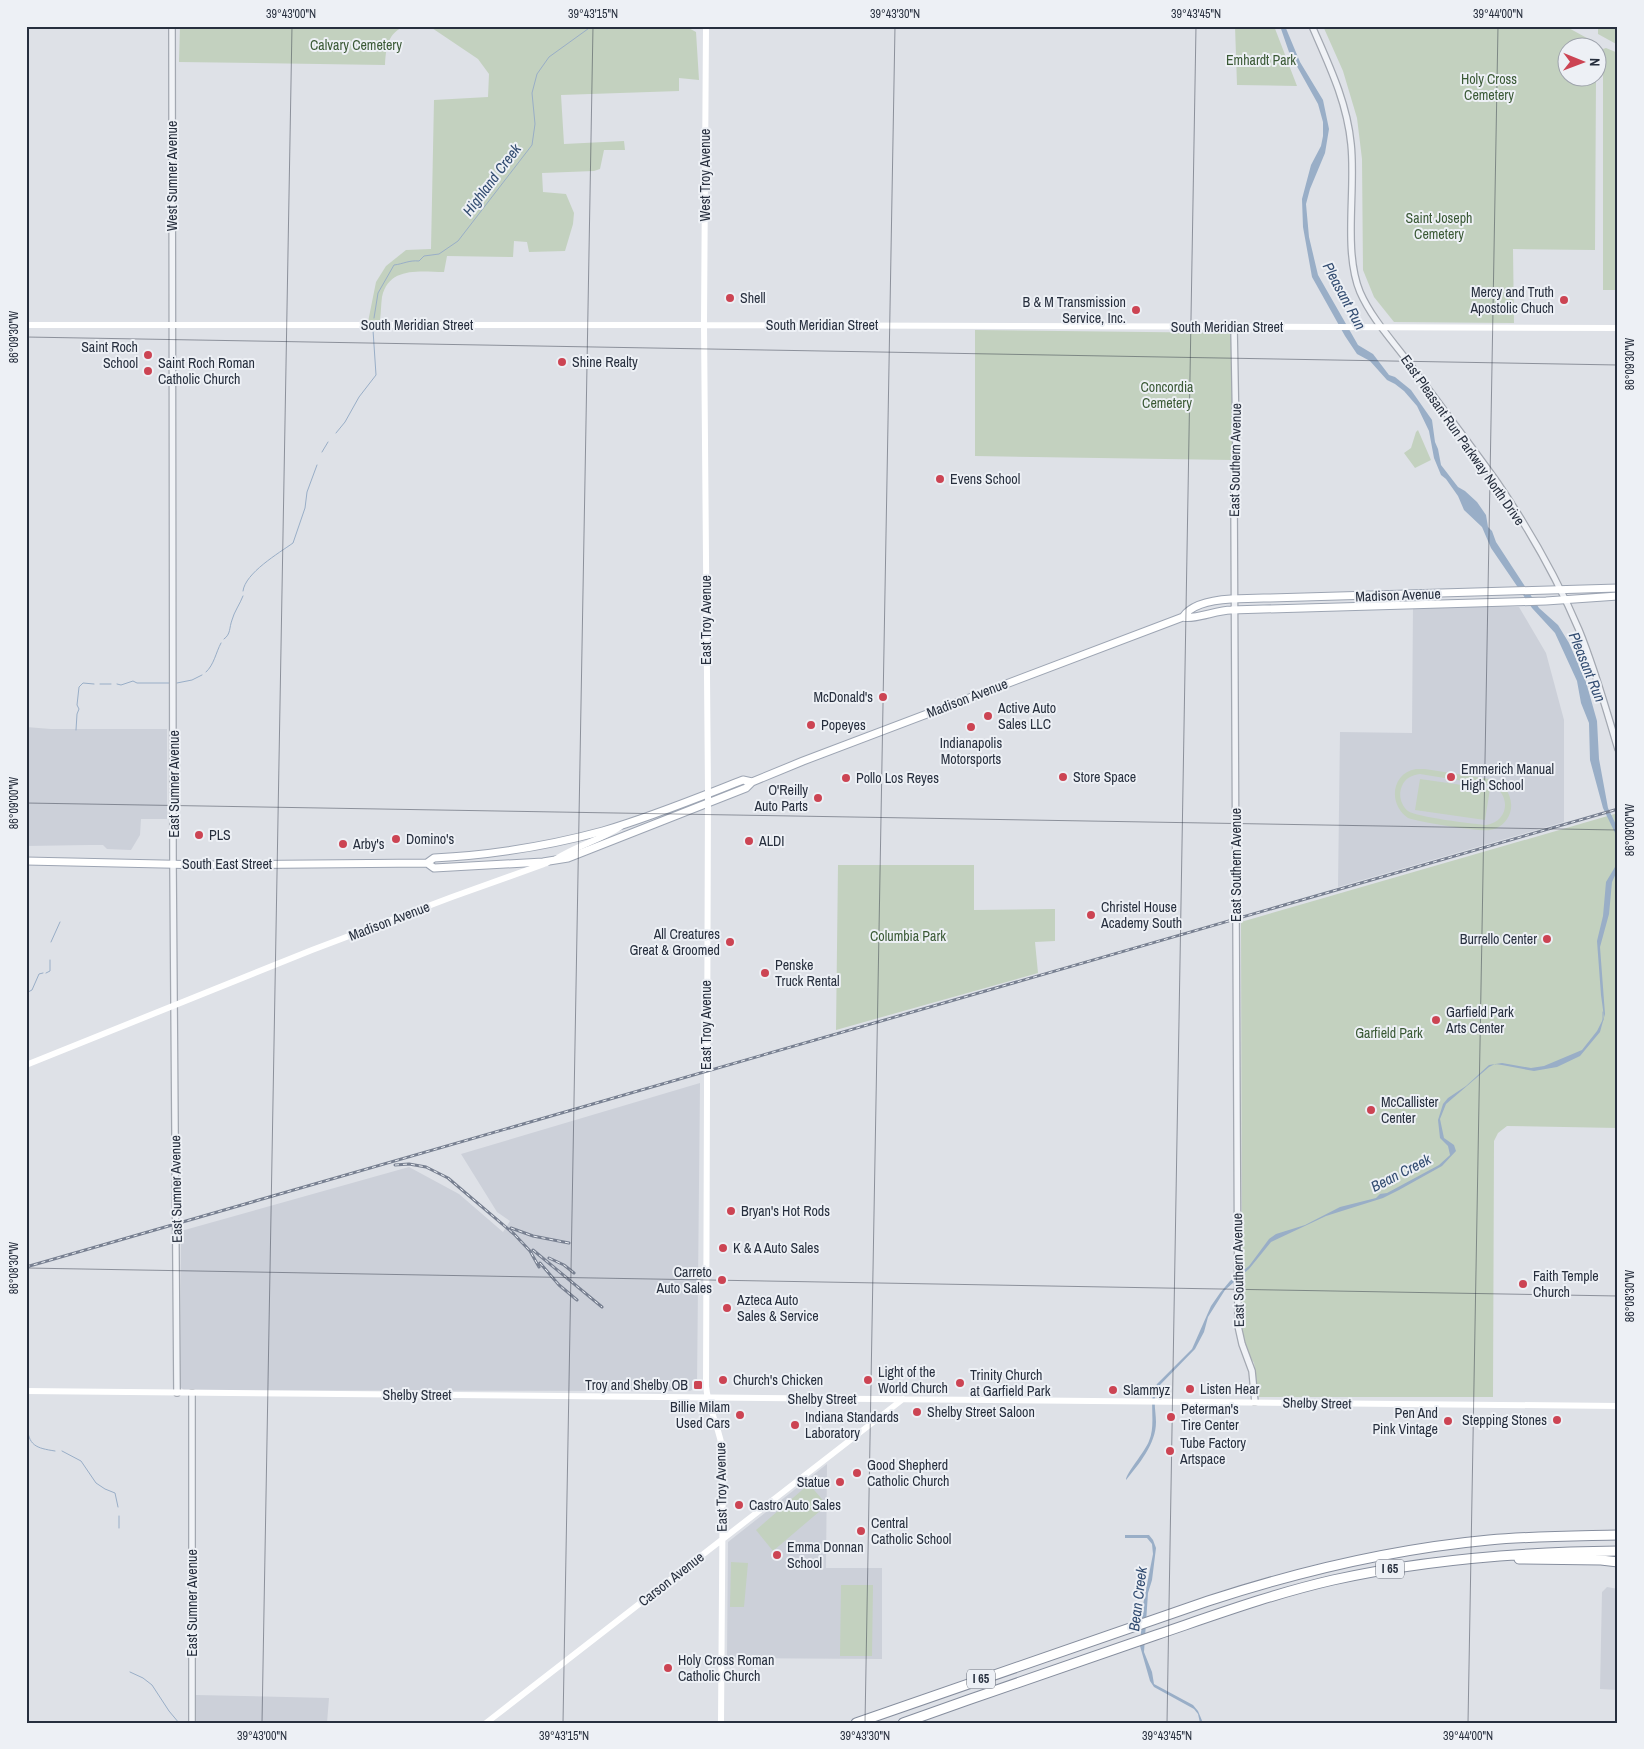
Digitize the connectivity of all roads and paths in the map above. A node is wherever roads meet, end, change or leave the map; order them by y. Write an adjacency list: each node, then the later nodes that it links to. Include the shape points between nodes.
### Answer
1 (172, 26): 5 (street, West Sumner Avenue)
2 (706, 26): 6 (main road, West Troy Avenue)
3 (1312, 26): 8 (street, East Pleasant Run Parkway North Drive, via 1338,87 1349,125 1355,277 1365,303)
4 (26, 325): 5 (main road, South Meridian Street)
5 (172, 325): 6 (main road, South Meridian Street); 26 (street, East Sumner Avenue)
6 (704, 325): 7 (main road, South Meridian Street); 19 (main road, East Troy Avenue)
7 (1234, 327): 8 (main road, South Meridian Street); 13 (street, East Southern Avenue)
8 (1382, 327): 9 (main road, South Meridian Street); 11 (street, East Pleasant Run Parkway North Drive, via 1496,482 1535,542)
9 (1618, 328)
10 (1618, 588): 11 (main road, Madison Avenue)
11 (1561, 591): 13 (main road, Madison Avenue); 14 (street, East Pleasant Run Parkway North Drive)
12 (1618, 596): 14 (main road, Madison Avenue)
13 (1234, 599): 15 (street, East Southern Avenue); 16 (main road, Madison Avenue, via 1200,605 1187,610)
14 (1565, 599): 15 (main road, Madison Avenue); 17 (street, East Pleasant Run Parkway North Drive, via 1590,659)
15 (1235, 609): 16 (main road, Madison Avenue, via 1190,619); 34 (street, East Southern Avenue, via 1237,1272 1239,1332 1252,1371)
16 (1183, 617): 18 (main road, Madison Avenue)
17 (1618, 749)
18 (752, 782): 19 (main road, Madison Avenue, via 743,780); 20 (main road, Madison Avenue, via 746,788)
19 (708, 793): 20 (main road, East Troy Avenue); 21 (main road, Madison Avenue)
20 (708, 804): 22 (main road, Madison Avenue); 32 (main road, East Troy Avenue)
21 (626, 824): 24 (main road, Madison Avenue, via 608,835 569,850); 25 (main road, South East Street, via 539,846 434,858)
22 (568, 858): 24 (main road, South East Street)
23 (26, 861): 26 (main road, South East Street)
24 (553, 861): 25 (main road, South East Street, via 434,868); 27 (main road, Madison Avenue, via 452,897)
25 (427, 863): 26 (main road, South East Street)
26 (173, 864): 27 (street, East Sumner Avenue)
27 (175, 1006): 28 (main road, Madison Avenue); 30 (street, East Sumner Avenue)
28 (26, 1065)
29 (26, 1391): 30 (main road, Shelby Street)
30 (177, 1393): 31 (main road, Shelby Street)
31 (192, 1393): 32 (main road, Shelby Street); 43 (street, East Sumner Avenue)
32 (708, 1398): 33 (main road, Shelby Street); 39 (main road, East Troy Avenue, via 722,1443)
33 (904, 1400): 34 (main road, Shelby Street); 39 (main road, Carson Avenue)
34 (1255, 1402): 35 (main road, Shelby Street)
35 (1618, 1406)
36 (1618, 1530): 38 (highway)
37 (1618, 1535): 38 (highway, I 65)
38 (1561, 1536): 46 (highway, I 65, via 1449,1545 1370,1557 1266,1582)
39 (722, 1538): 44 (main road, Carson Avenue); 45 (main road, East Troy Avenue)
40 (1618, 1550): 41 (highway)
41 (1541, 1556): 42 (highway); 47 (highway, I 65, via 1458,1558 1354,1576 1266,1598)
42 (1618, 1562)
43 (192, 1723)
44 (486, 1723)
45 (721, 1723)
46 (856, 1723)
47 (903, 1723)

